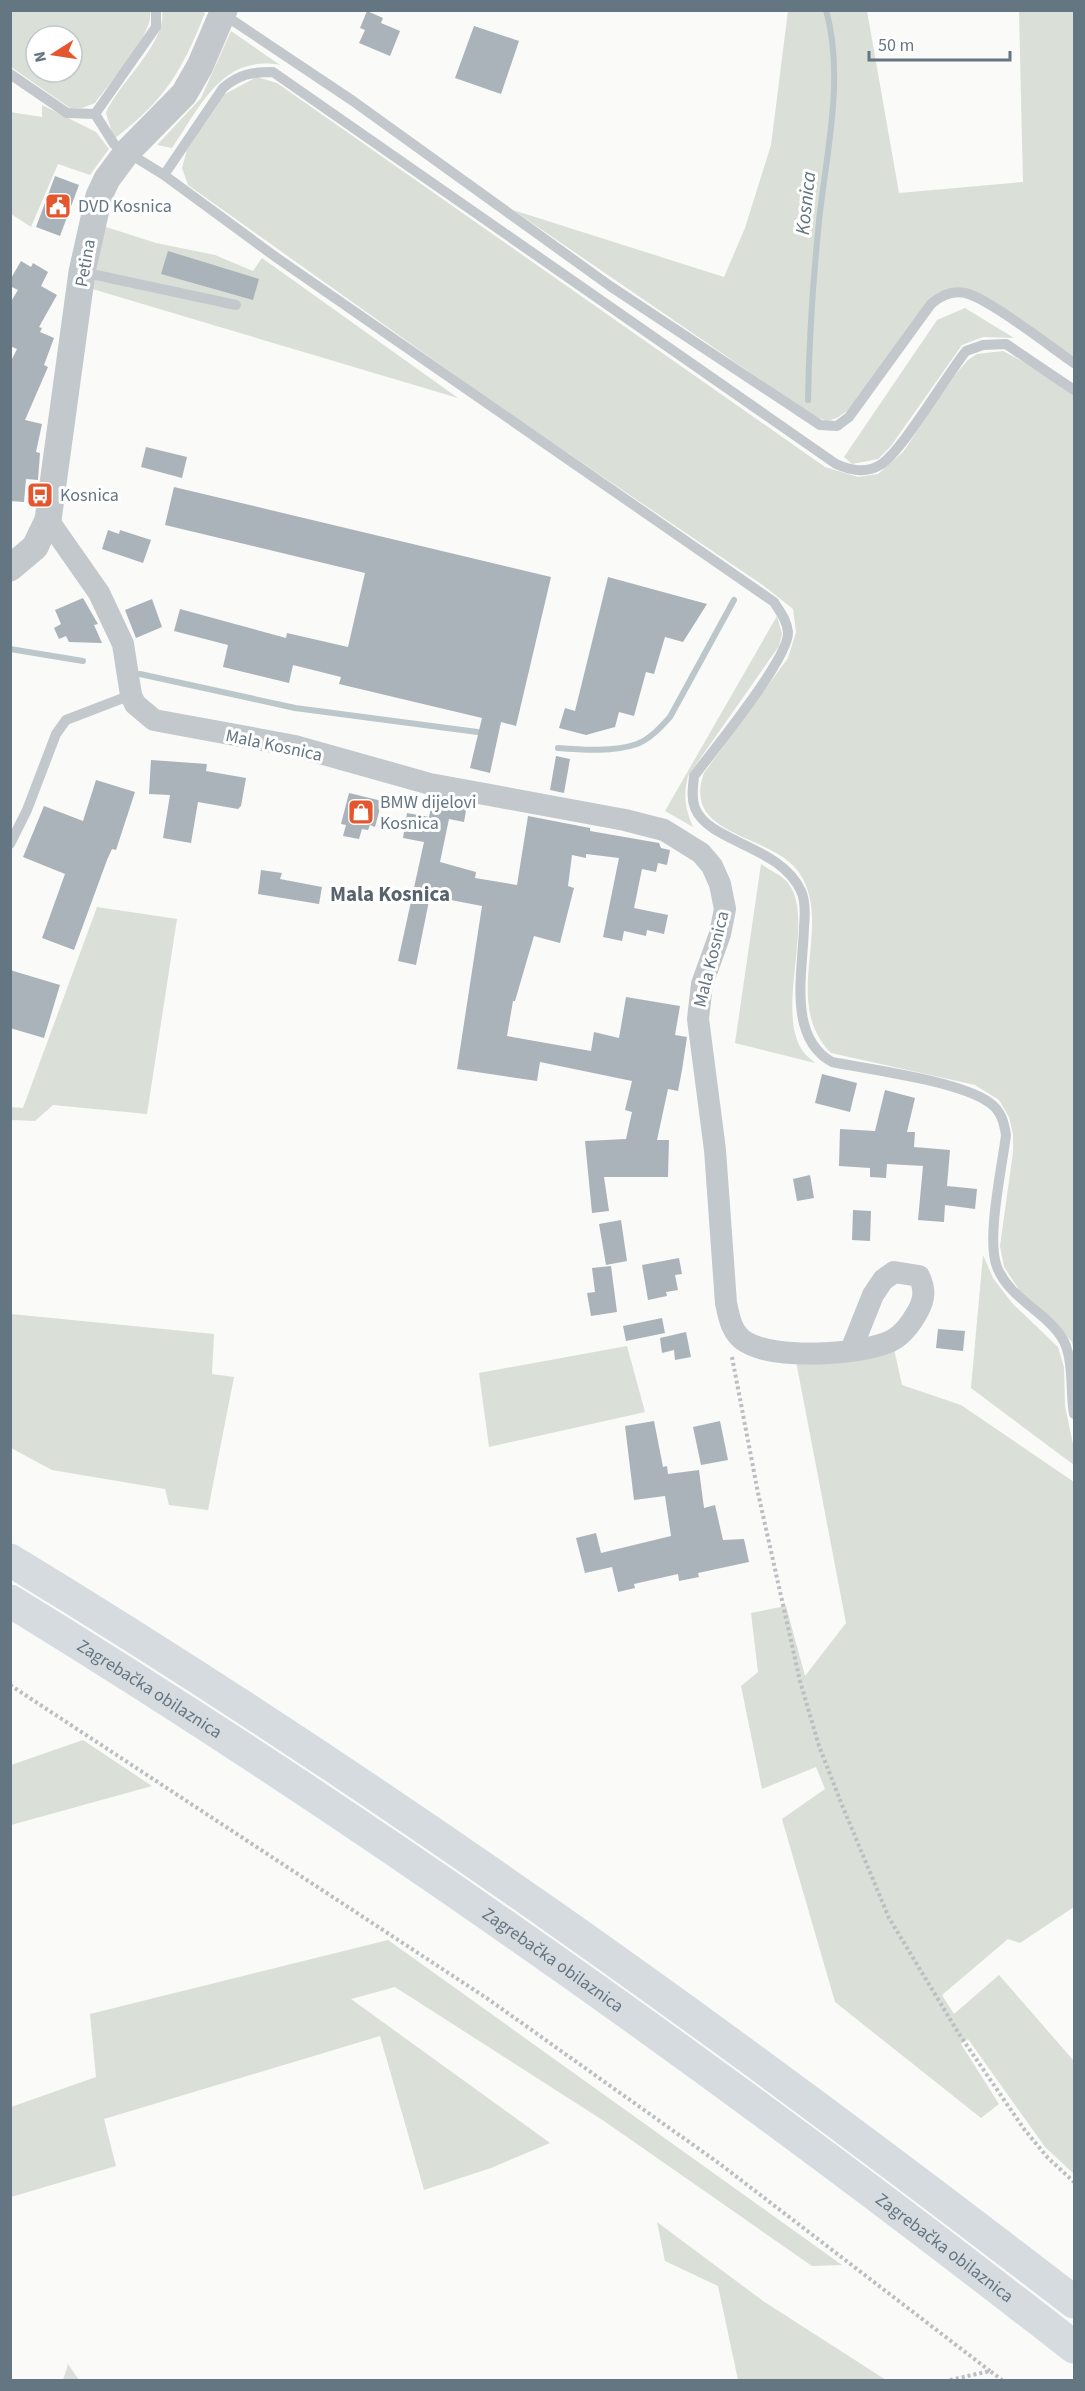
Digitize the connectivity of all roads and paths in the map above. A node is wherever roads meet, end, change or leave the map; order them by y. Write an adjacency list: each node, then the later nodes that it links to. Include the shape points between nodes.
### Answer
1 (156, 10): 4 (lane, via 156,27)
2 (223, 12): 5 (street, Petina, via 184,94); 9 (lane, via 610,285 820,425 837,426 849,417 931,304 955,292 986,303)
3 (10, 74): 4 (lane, via 67,112)
4 (95, 114): 5 (lane, via 114,144)
5 (127, 152): 6 (lane); 7 (street, Petina, via 99,196)
6 (164, 175): 10 (lane, via 223,88 236,77 273,72 836,464 851,470 881,465 896,450 966,351 1006,344); 17 (lane, via 774,602 788,633 785,647 694,776 692,793 696,809 707,824 778,861 794,876 803,894 801,1013 811,1046 832,1062 969,1090 992,1104 1003,1119 1006,1135 992,1244 997,1268 1014,1294 1045,1320 1065,1344 1071,1366)
7 (82, 272): 8 (lane); 11 (street, Petina)
8 (236, 305)
9 (1074, 363)
10 (1074, 390)
11 (48, 520): 12 (street, Petina, via 35,547); 13 (street, via 99,593 123,644)
12 (10, 568)
13 (131, 695): 14 (lane, via 66,720 56,734); 15 (street, Mala Kosnica, via 145,713 168,724 295,746 429,784 625,820 664,830 701,853 720,884 725,909 702,984 698,1019 715,1150)
14 (10, 844)
15 (729, 1321): 16 (street, via 746,1343 769,1351); 21 (path, via 741,1407 800,1681 842,1805 889,1918 959,2034 1024,2129 1047,2158)
16 (851, 1350)
17 (1074, 1414)
18 (10, 1560): 22 (highway, Zagrebačka obilaznica, via 367,1788 615,1958)
19 (10, 1601): 23 (highway, Zagrebačka obilaznica, via 337,1812 606,1995)
20 (10, 1685): 24 (path, via 488,1999 720,2164)
21 (1074, 2182)
22 (1074, 2302)
23 (1074, 2347)
24 (990, 2371): 25 (path); 26 (path)
25 (950, 2380)
26 (1002, 2380)

